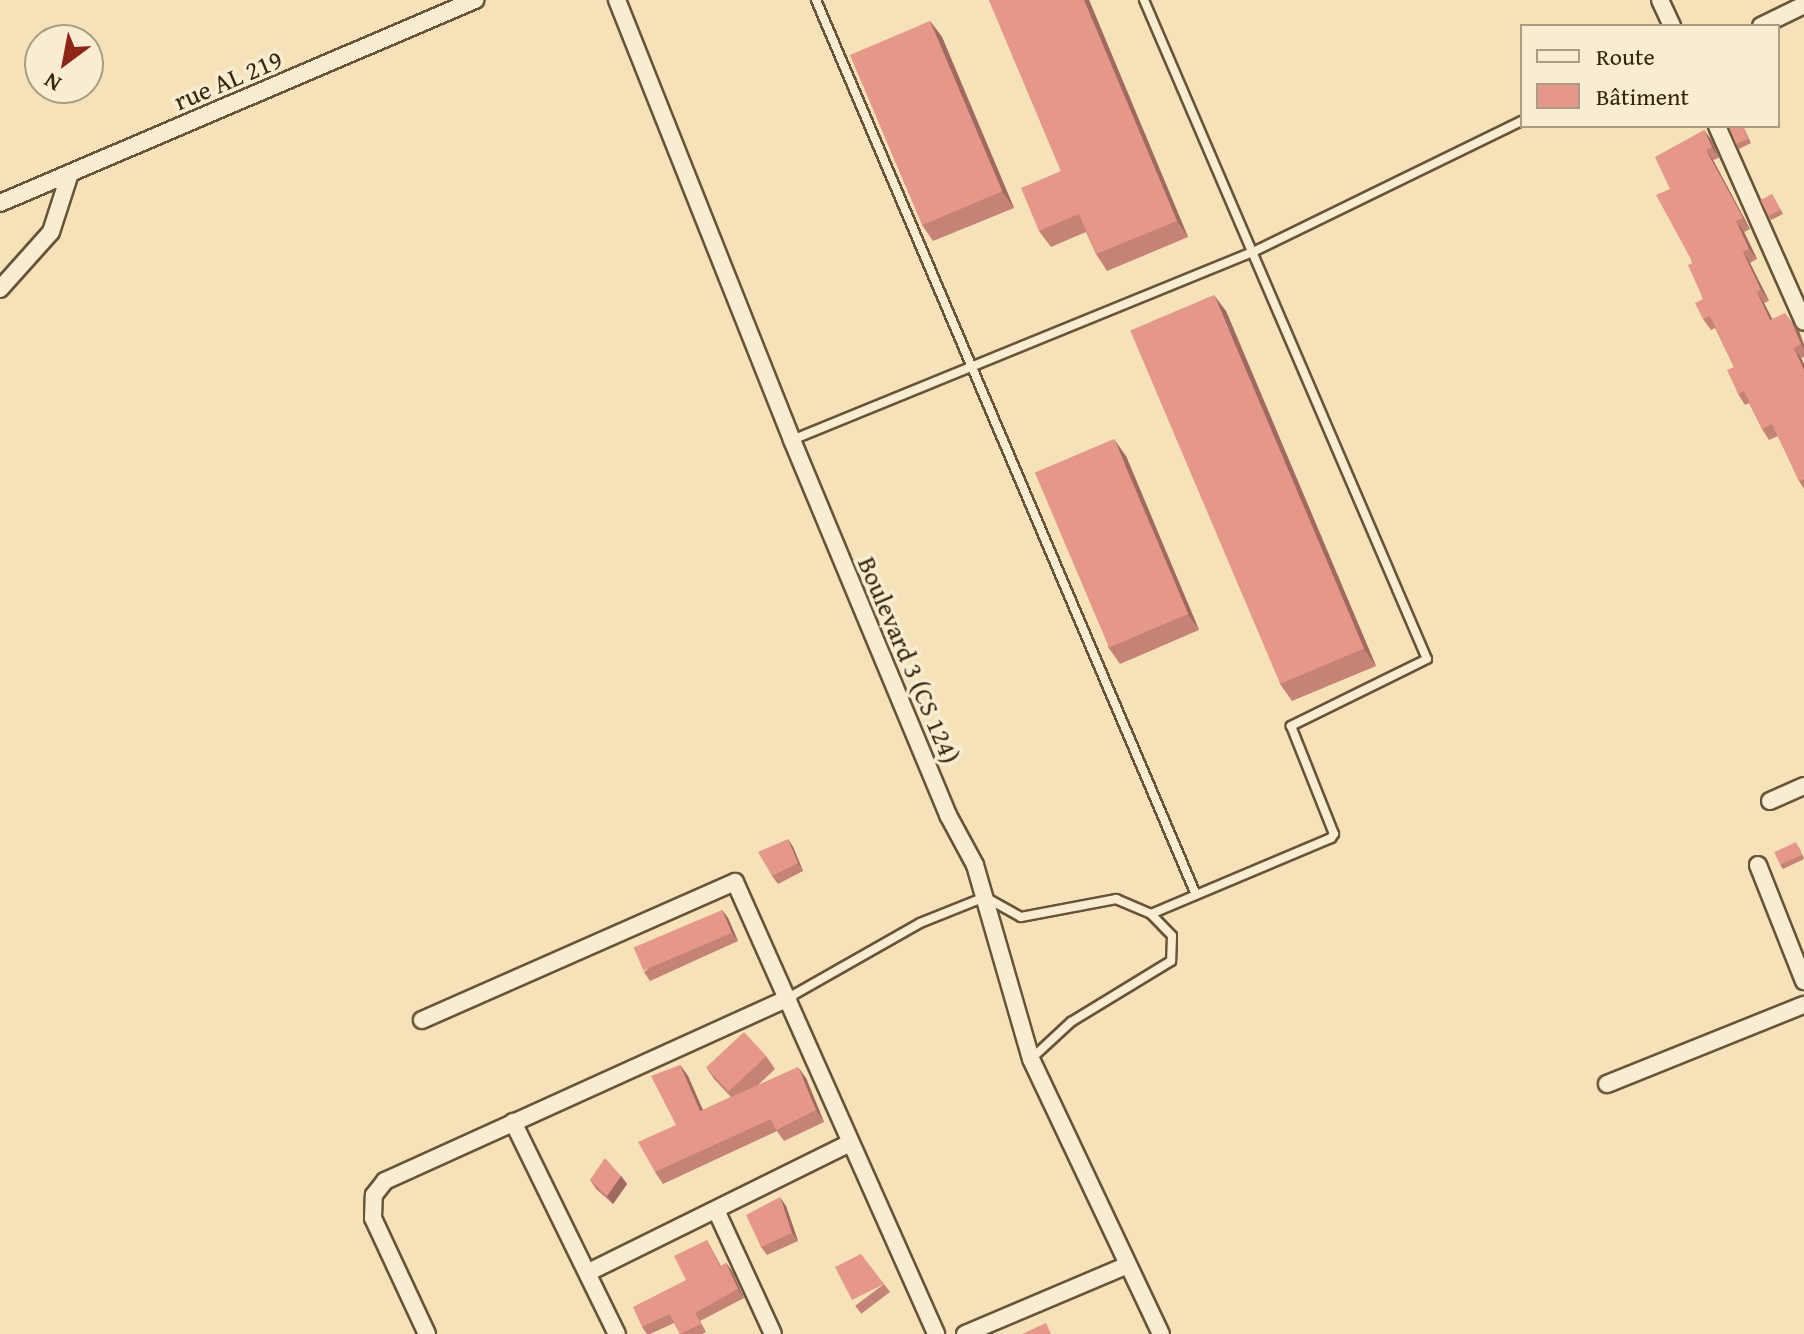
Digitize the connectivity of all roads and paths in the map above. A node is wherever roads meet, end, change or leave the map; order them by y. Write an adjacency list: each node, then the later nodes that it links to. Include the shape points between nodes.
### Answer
1 (475, 0): 11 (street, rue AL 219)
2 (617, 0): 17 (street, Boulevard 3 (CS 124))
3 (816, 0): 16 (lane)
4 (1144, 0): 13 (lane)
5 (1660, 0): 7 (street)
6 (1804, 5): 8 (street)
7 (1671, 24)
8 (1765, 24)
9 (1520, 122): 13 (lane)
10 (1718, 128): 15 (street)
11 (70, 173): 12 (street, rue AL 219); 14 (street, via 51,232)
12 (0, 203)
13 (1253, 252): 16 (lane); 21 (lane, via 1427,659 1425,665 1291,726 1334,834 1331,838)
14 (0, 289)
15 (1804, 322)
16 (969, 363): 17 (lane); 21 (lane)
17 (792, 440): 22 (street, Boulevard 3 (CS 124))
18 (1804, 786): 19 (street)
19 (1770, 801)
20 (1758, 865): 24 (street)
21 (1196, 895): 23 (lane)
22 (985, 897): 23 (lane, via 1021,917 1116,899); 25 (lane, via 920,923); 28 (street, Boulevard 3 (CS 124), via 1002,972)
23 (1151, 914): 28 (lane, via 1172,936 1171,961 1071,1022)
24 (1804, 981)
25 (788, 998): 27 (street, via 735,882); 30 (street); 31 (street)
26 (1804, 1005): 29 (street)
27 (422, 1020)
28 (1031, 1059): 33 (street, Boulevard 3 (CS 124))
29 (1607, 1084)
30 (513, 1122): 34 (street); 35 (street, via 400,1173 374,1195 373,1218)
31 (850, 1143): 32 (street); 38 (street)
32 (716, 1210): 34 (street); 37 (street)
33 (1125, 1266): 39 (street); 40 (street, Boulevard 3 (CS 124))
34 (589, 1272): 36 (street)
35 (427, 1334)
36 (617, 1334)
37 (773, 1334)
38 (936, 1334)
39 (965, 1334)
40 (1161, 1334)

